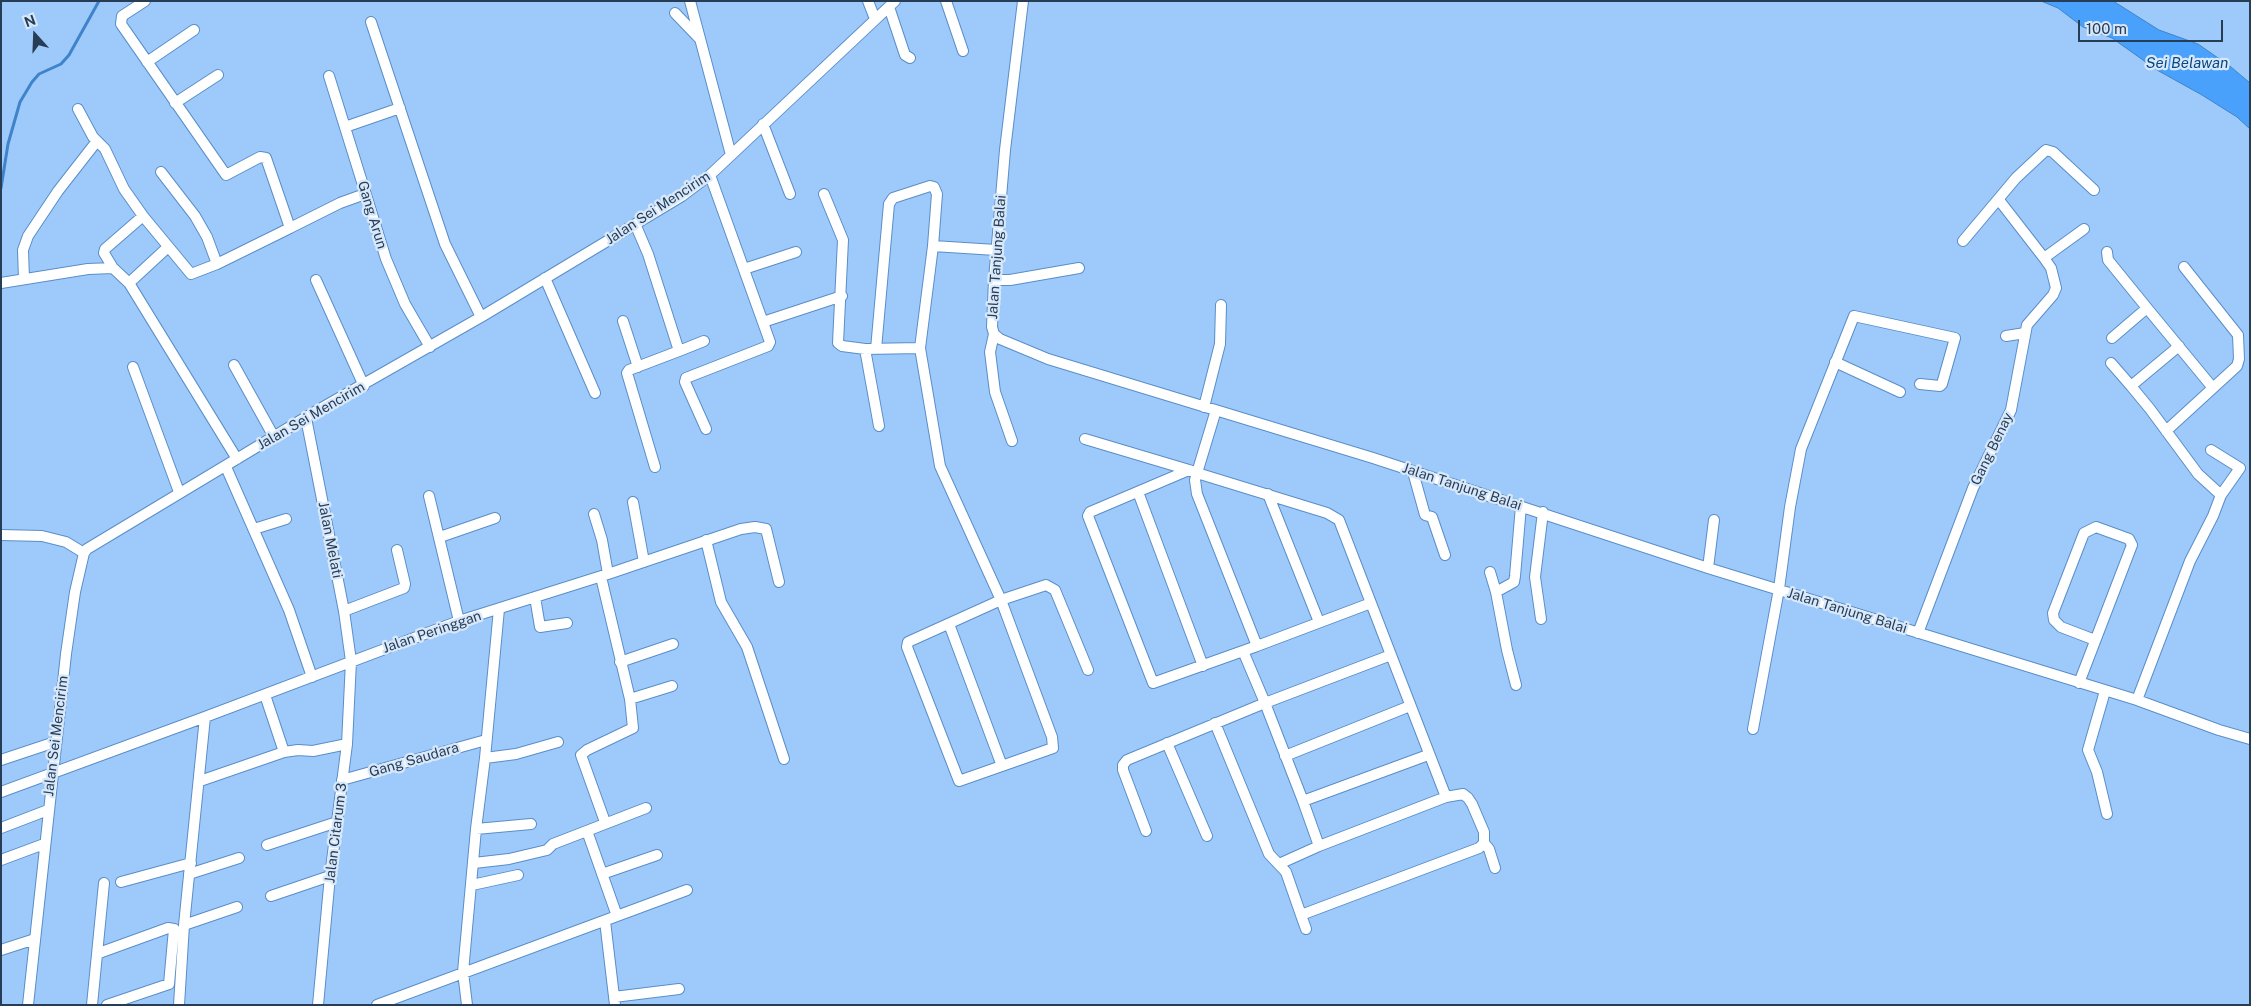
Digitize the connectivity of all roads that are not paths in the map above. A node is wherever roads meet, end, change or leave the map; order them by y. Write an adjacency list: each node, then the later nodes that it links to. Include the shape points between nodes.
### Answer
1 (145, 1): 14 (street, via 122,16 121,24)
2 (690, 1): 11 (street)
3 (868, 1): 8 (street)
4 (946, 1): 12 (street)
5 (1023, 1): 38 (street, Jalan Tanjung Balai)
6 (892, 4): 8 (street, Jalan Sei Mencirim); 13 (street, via 906,55)
7 (675, 13): 11 (street)
8 (875, 19): 20 (street, Jalan Sei Mencirim)
9 (371, 22): 18 (street)
10 (194, 30): 14 (street)
11 (700, 39): 23 (street)
12 (963, 51)
13 (910, 58)
14 (147, 62): 17 (street)
15 (218, 76): 17 (street)
16 (329, 76): 21 (street, Gang Arun)
17 (175, 103): 33 (street, via 226,175 260,157 266,158)
18 (400, 108): 21 (street); 56 (street, via 445,244)
19 (78, 109): 22 (street)
20 (763, 124): 23 (street, Jalan Sei Mencirim); 28 (street)
21 (345, 127): 27 (street, Gang Arun)
22 (96, 141): 31 (street, via 105,150 124,189); 48 (street, via 28,236 23,250)
23 (731, 154): 25 (street, Jalan Sei Mencirim)
24 (161, 172): 42 (street, via 195,216)
25 (710, 175): 32 (street, Jalan Sei Mencirim); 46 (street)
26 (2094, 190): 30 (street, via 2053,152 2046,150 2016,178)
27 (365, 194): 33 (street); 65 (street, Gang Arun, via 405,304)
28 (790, 194)
29 (824, 194): 53 (street, via 843,240)
30 (1999, 200): 35 (street); 41 (street)
31 (143, 216): 37 (street); 44 (street, via 105,249 104,253)
32 (636, 226): 47 (street, Jalan Sei Mencirim); 69 (street)
33 (290, 228): 42 (street)
34 (2084, 229): 41 (street)
35 (1963, 241)
36 (933, 246): 38 (street); 66 (street); 68 (street, via 937,194 934,187 893,198 889,204)
37 (168, 247): 42 (street, via 191,274); 52 (street)
38 (996, 250): 50 (street, Jalan Tanjung Balai)
39 (796, 252): 46 (street)
40 (2107, 252): 55 (street, via 2108,260)
41 (2044, 258): 59 (street, Gang Benay, via 2051,268 2056,288 2027,325)
42 (217, 264)
43 (2184, 267): 78 (street, via 2238,335 2240,350 2236,366)
44 (114, 268): 48 (street); 52 (street)
45 (1079, 268): 50 (street)
46 (744, 269): 58 (street)
47 (546, 278): 56 (street, Jalan Sei Mencirim); 80 (street)
48 (24, 279): 51 (street)
49 (316, 280): 76 (street)
50 (994, 280): 60 (street, Jalan Tanjung Balai)
51 (1, 283)
52 (129, 283): 91 (street)
53 (842, 296): 58 (street); 67 (street, via 838,343)
54 (1220, 305): 81 (street, via 1220,344)
55 (2147, 308): 62 (street); 64 (street)
56 (481, 318): 65 (street, Jalan Sei Mencirim)
57 (623, 321): 74 (street)
58 (763, 322): 85 (street, via 770,342 768,346 686,378)
59 (2025, 333): 61 (street); 134 (street, Gang Benay, via 2011,410 1973,488)
60 (994, 334): 81 (street, Jalan Tanjung Balai, via 1048,359); 89 (street, via 990,352 995,392)
61 (2006, 336)
62 (2112, 338)
63 (704, 341): 69 (street)
64 (2179, 346): 77 (street); 78 (street)
65 (430, 347): 76 (street, Jalan Sei Mencirim)
66 (920, 348): 68 (street); 125 (street, via 940,466)
67 (865, 349): 68 (street); 84 (street)
68 (876, 349)
69 (679, 351): 74 (street)
70 (1835, 362): 75 (street, via 1854,316 1955,338 1942,384); 79 (street); 122 (street, via 1801,449)
71 (2111, 362): 77 (street)
72 (234, 365): 87 (street)
73 (134, 367): 98 (street)
74 (638, 367): 92 (street, via 627,373)
75 (1920, 384)
76 (364, 386): 83 (street, Jalan Sei Mencirim)
77 (2131, 386): 86 (street)
78 (2213, 388): 86 (street)
79 (1900, 392)
80 (595, 393)
81 (1204, 407): 82 (street, Jalan Tanjung Balai)
82 (1216, 410): 95 (street); 96 (street, Jalan Tanjung Balai)
83 (306, 418): 87 (street, Jalan Sei Mencirim); 128 (street, Jalan Melati)
84 (880, 426)
85 (706, 429)
86 (2166, 431): 101 (street, via 2198,474)
87 (274, 437): 91 (street, Jalan Sei Mencirim)
88 (1085, 439): 95 (street)
89 (1012, 441)
90 (2211, 450): 94 (street)
91 (237, 460): 93 (street, Jalan Sei Mencirim)
92 (655, 466)
93 (226, 467): 98 (street, Jalan Sei Mencirim); 110 (street)
94 (2240, 468): 97 (street); 101 (street)
95 (1193, 472): 99 (street); 100 (street); 137 (street, via 1197,494)
96 (1413, 472): 104 (street, Jalan Tanjung Balai); 116 (street, via 1425,515 1432,517)
97 (2250, 474)
98 (179, 492): 115 (street, Jalan Sei Mencirim)
99 (1138, 492): 142 (street); 142 (street, via 1090,512 1089,518 1153,683)
100 (1268, 494): 126 (street, via 1339,520); 131 (street)
101 (2221, 495): 151 (street, via 2190,561)
102 (429, 496): 112 (street)
103 (633, 502): 117 (street)
104 (1522, 506): 105 (street, Jalan Tanjung Balai); 123 (street, via 1514,582)
105 (1543, 512): 118 (street, Jalan Tanjung Balai); 129 (street, via 1535,577)
106 (594, 514): 120 (street, via 602,540)
107 (286, 518): 110 (street)
108 (495, 518): 112 (street)
109 (1714, 520): 118 (street)
110 (254, 529): 144 (street, via 289,610)
111 (1, 535): 115 (street, via 42,536 66,542)
112 (440, 537): 130 (street)
113 (706, 540): 117 (street, Jalan Peringgan); 121 (street, Jalan Peringgan, via 741,529 755,527 766,530); 167 (street, via 721,602 747,647)
114 (397, 550): 128 (street, via 406,584 404,588)
115 (84, 553): 159 (street, Jalan Sei Mencirim, via 75,592)
116 (1445, 555)
117 (644, 562): 120 (street, Jalan Peringgan)
118 (1708, 568): 122 (street, Jalan Tanjung Balai)
119 (1490, 572): 123 (street)
120 (604, 575): 124 (street, Jalan Peringgan); 141 (street)
121 (779, 582)
122 (1779, 589): 134 (street, Jalan Tanjung Balai); 156 (street)
123 (1496, 592): 146 (street)
124 (535, 598): 127 (street, Jalan Peringgan); 132 (street, via 540,627)
125 (1001, 600): 133 (street); 143 (street, via 1051,586); 169 (street, via 1054,745 1050,750)
126 (1371, 603): 131 (street); 139 (street)
127 (499, 609): 130 (street, Jalan Peringgan); 158 (street)
128 (344, 611): 140 (street, Jalan Melati)
129 (1541, 619)
130 (459, 621): 140 (street, Jalan Peringgan)
131 (1319, 622): 137 (street)
132 (568, 623)
133 (949, 624): 169 (street); 169 (street, via 908,642 907,649 957,780)
134 (1918, 633): 145 (street, Jalan Tanjung Balai)
135 (2096, 640): 135 (street, via 2132,545 2129,538 2096,527 2084,533 2053,613 2054,620 2062,627); 145 (street)
136 (673, 644): 141 (street)
137 (1257, 646): 138 (street)
138 (1243, 651): 142 (street); 152 (street)
139 (1391, 655): 152 (street); 153 (street)
140 (351, 661): 144 (street, Jalan Peringgan); 162 (street, Jalan Citarum 3)
141 (620, 662): 150 (street)
142 (1204, 666)
143 (1088, 670)
144 (312, 677): 149 (street, Jalan Peringgan)
145 (2079, 683): 148 (street, Jalan Tanjung Balai)
146 (1516, 685)
147 (672, 686): 150 (street)
148 (2105, 691): 151 (street, Jalan Tanjung Balai); 178 (street, via 2088,750)
149 (265, 695): 154 (street, Jalan Peringgan); 163 (street)
150 (630, 699): 180 (street, via 633,728 581,755)
151 (2137, 700): 157 (street, Jalan Tanjung Balai)
152 (1265, 703): 155 (street); 165 (street)
153 (1410, 706): 164 (street); 165 (street)
154 (205, 717): 170 (street, Jalan Peringgan); 171 (street)
155 (1215, 723): 161 (street); 196 (street, via 1269,854)
156 (1753, 729)
157 (2250, 739)
158 (486, 740): 166 (street); 172 (street, Gang Saudara)
159 (55, 742): 168 (street); 170 (street, Jalan Sei Mencirim)
160 (558, 742): 166 (street, via 516,754)
161 (1167, 743): 185 (street, via 1127,760 1123,765); 186 (street)
162 (347, 744): 163 (street, via 313,751); 172 (street, Jalan Citarum 3)
163 (284, 752): 171 (street)
164 (1428, 755): 174 (street); 175 (street)
165 (1285, 756): 175 (street)
166 (485, 758): 183 (street)
167 (784, 759)
168 (1, 760)
169 (1002, 766)
170 (52, 773): 173 (street, Jalan Peringgan); 177 (street, Jalan Sei Mencirim)
171 (200, 780): 194 (street)
172 (342, 780): 179 (street, Jalan Citarum 3)
173 (1, 792)
174 (1446, 797): 187 (street, via 1462,794 1468,798 1484,832); 190 (street)
175 (1302, 801): 190 (street)
176 (646, 808): 180 (street)
177 (48, 810): 182 (street); 188 (street, Jalan Sei Mencirim)
178 (2107, 814)
179 (337, 822): 189 (street); 201 (street, Jalan Citarum 3)
180 (605, 822): 184 (street)
181 (531, 824): 183 (street)
182 (1, 828)
183 (476, 829): 195 (street)
184 (587, 831): 195 (street, via 552,844 547,850); 199 (street)
185 (1146, 831)
186 (1207, 836)
187 (1484, 843): 197 (street, via 1489,848); 208 (street, via 1479,848)
188 (44, 844): 193 (street); 213 (street, Jalan Sei Mencirim)
189 (268, 845)
190 (1319, 846): 196 (street)
191 (657, 855): 199 (street)
192 (239, 858): 198 (street)
193 (1, 860)
194 (191, 862): 198 (street); 202 (street)
195 (474, 863): 204 (street)
196 (1279, 864): 208 (street, via 1286,872)
197 (1495, 868)
198 (189, 874): 211 (street)
199 (602, 874): 209 (street)
200 (518, 875): 204 (street)
201 (330, 876): 206 (street); 223 (street, Jalan Citarum 3)
202 (121, 882)
203 (104, 883): 215 (street)
204 (472, 885): 216 (street)
205 (687, 890): 209 (street)
206 (271, 896)
207 (237, 907): 211 (street)
208 (1301, 915): 212 (street)
209 (618, 916): 210 (street)
210 (605, 921): 216 (street); 218 (street)
211 (184, 925): 222 (street)
212 (1306, 929)
213 (35, 939): 214 (street); 219 (street, Jalan Sei Mencirim)
214 (1, 950)
215 (99, 953): 220 (street); 221 (street, via 168,928 174,929 170,984)
216 (463, 972): 224 (street); 225 (street)
217 (679, 989): 218 (street)
218 (615, 1001)
219 (28, 1005)
220 (92, 1005)
221 (107, 1005)
222 (178, 1005)
223 (318, 1005)
224 (377, 1005)
225 (467, 1005)

